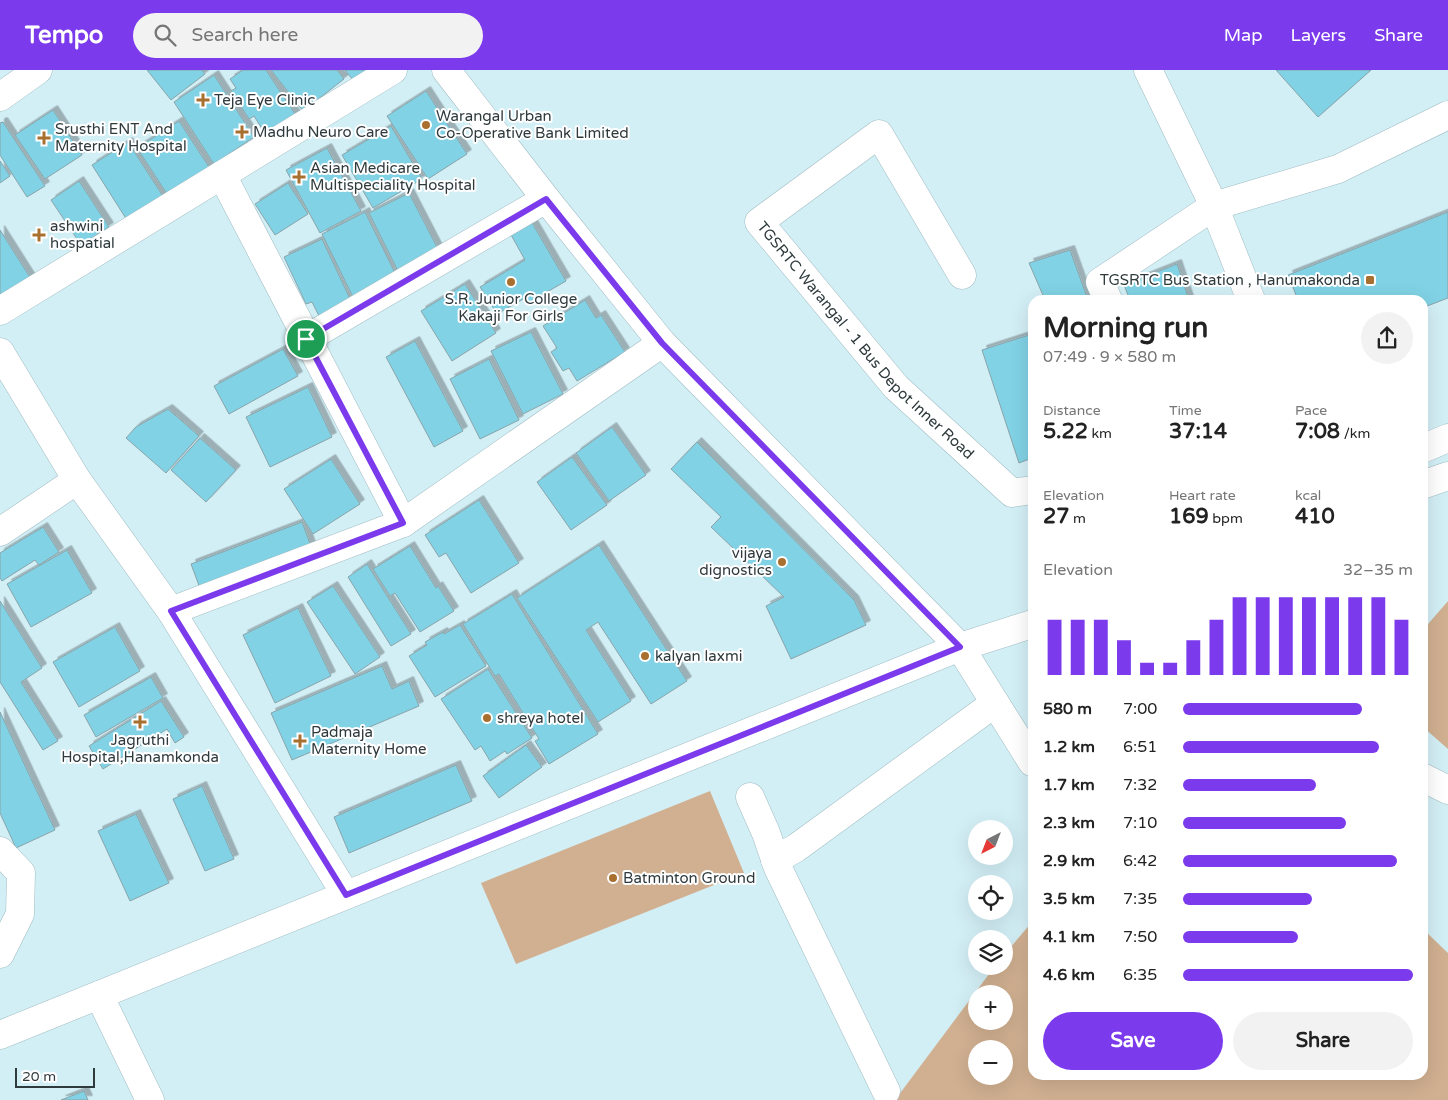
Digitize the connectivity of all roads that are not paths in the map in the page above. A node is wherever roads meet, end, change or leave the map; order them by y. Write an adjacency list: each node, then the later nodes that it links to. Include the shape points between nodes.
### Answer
1 (38, 70): 5 (street)
2 (393, 70): 7 (street)
3 (446, 70): 8 (street)
4 (1148, 70): 9 (street)
5 (0, 97)
6 (1448, 115): 9 (street, via 1338,169)
7 (222, 175): 13 (street); 14 (street)
8 (546, 199): 14 (street); 15 (street)
9 (1214, 206): 11 (street, via 1100,282); 12 (street)
10 (962, 275): 22 (street, TGSRTC Warangal - 1 Bus Depot Inner Road, via 879,134 759,222 896,387 1012,493)
11 (1106, 295)
12 (1249, 295)
13 (0, 311)
14 (306, 339): 23 (street)
15 (662, 343): 23 (street); 27 (street)
16 (0, 352): 20 (street)
17 (1448, 438): 18 (street)
18 (1428, 446)
19 (1448, 476): 21 (street)
20 (78, 480): 24 (street); 25 (street)
21 (1428, 483)
22 (1028, 491)
23 (403, 523): 25 (street)
24 (0, 532)
25 (171, 611): 35 (street)
26 (1028, 625): 27 (street)
27 (960, 647): 28 (street); 35 (street)
28 (995, 703): 29 (street); 34 (street)
29 (1028, 756)
30 (1428, 780): 31 (street)
31 (1448, 790)
32 (750, 797): 34 (street)
33 (0, 851): 36 (street, via 20,873 20,914)
34 (775, 860): 39 (street)
35 (346, 895): 37 (street)
36 (0, 954)
37 (99, 995): 38 (street); 40 (street)
38 (0, 1035)
39 (886, 1091)
40 (150, 1100)

